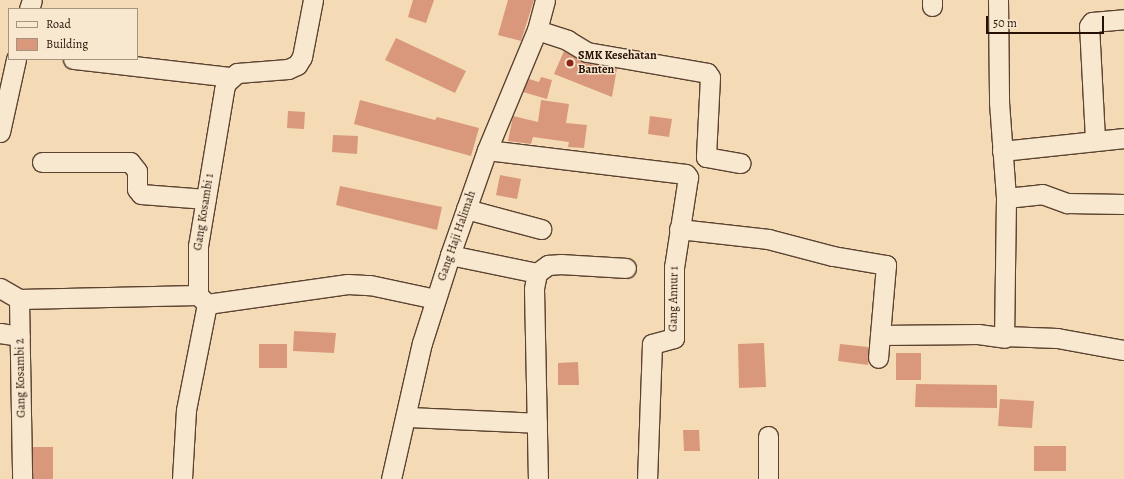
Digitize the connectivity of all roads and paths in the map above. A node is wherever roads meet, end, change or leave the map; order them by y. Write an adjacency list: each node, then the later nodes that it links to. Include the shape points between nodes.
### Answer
1 (313, 0): 8 (street, via 302,56 297,65 288,69 243,71)
2 (545, 0): 5 (street, Gang Haji Halimah)
3 (998, 0): 13 (street)
4 (1124, 19): 11 (street, via 1092,22 1089,26)
5 (537, 30): 12 (street, Gang Haji Halimah); 15 (street, via 567,40 587,52 707,73 710,77 706,157)
6 (16, 60): 9 (street)
7 (81, 60): 8 (street)
8 (231, 77): 17 (street, Gang Kosambi 1, via 224,90)
9 (0, 132)
10 (1124, 138): 11 (street)
11 (1095, 139): 13 (street)
12 (486, 150): 19 (street, Gang Haji Halimah); 20 (street, Gang Annur 1, via 686,174 689,183)
13 (1002, 151): 16 (street)
14 (42, 162): 17 (street, via 130,162 137,170 137,189 141,194)
15 (740, 163)
16 (1006, 198): 18 (street, via 1042,194 1067,203); 32 (street)
17 (206, 199): 27 (street, Gang Kosambi 1, via 198,246)
18 (1124, 204)
19 (466, 209): 21 (street); 22 (street, Gang Haji Halimah)
20 (679, 229): 30 (street, via 768,239 833,256 885,265); 42 (street, Gang Annur 1, via 674,267 674,338 652,344)
21 (541, 230)
22 (450, 255): 24 (street); 28 (street, Gang Haji Halimah)
23 (626, 268): 24 (street, via 561,264 548,266)
24 (537, 273): 36 (street, via 534,289)
25 (0, 288): 26 (street)
26 (19, 299): 27 (street); 31 (street, Gang Kosambi 2)
27 (202, 299): 28 (street, via 348,284 370,284); 39 (street, Gang Kosambi 1, via 186,410)
28 (436, 299): 35 (street, Gang Haji Halimah, via 422,343)
29 (0, 333): 31 (street)
30 (880, 335): 32 (street, via 978,334); 34 (street)
31 (20, 336): 38 (street, Gang Kosambi 2)
32 (1005, 338): 33 (street, via 1057,338)
33 (1124, 350)
34 (878, 358)
35 (407, 417): 36 (street); 40 (street, Gang Haji Halimah)
36 (537, 423): 41 (street)
37 (768, 436): 43 (street)
38 (22, 479)
39 (182, 479)
40 (391, 479)
41 (538, 479)
42 (647, 479)
43 (768, 479)

